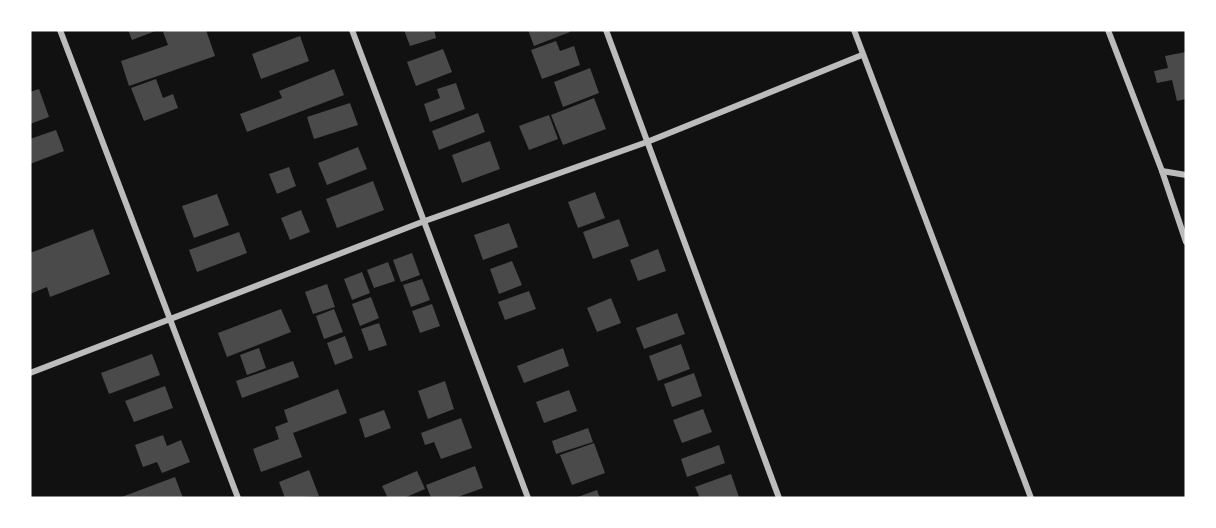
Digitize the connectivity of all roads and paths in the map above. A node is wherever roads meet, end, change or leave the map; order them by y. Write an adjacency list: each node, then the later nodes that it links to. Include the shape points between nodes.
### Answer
1 (60, 30): 12 (street)
2 (351, 30): 10 (street)
3 (606, 30): 7 (street)
4 (854, 30): 6 (street)
5 (1108, 30): 8 (street)
6 (862, 55): 7 (street); 17 (street)
7 (647, 142): 10 (street); 16 (street)
8 (1162, 171): 9 (street); 11 (street)
9 (1186, 175)
10 (422, 222): 12 (street); 15 (street)
11 (1186, 242)
12 (170, 317): 13 (street); 14 (street)
13 (30, 373)
14 (238, 498)
15 (528, 498)
16 (779, 498)
17 (1031, 498)

